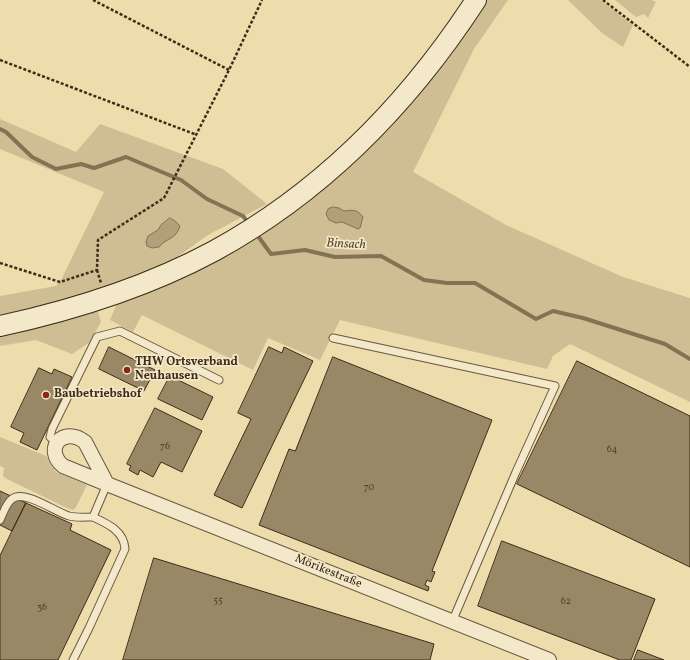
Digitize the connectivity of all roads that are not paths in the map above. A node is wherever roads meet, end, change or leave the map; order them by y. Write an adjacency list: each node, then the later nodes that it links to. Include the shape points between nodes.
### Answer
1 (476, 0): 2 (main road, via 425,70 379,123 312,186 269,217 213,251 111,296 62,312)
2 (0, 326)
3 (333, 338): 9 (lane, via 555,386)
4 (219, 380): 5 (lane, via 120,330 97,337 52,429 50,437)
5 (57, 443): 6 (street, Mörikestraße, via 54,450 58,462); 6 (street, via 66,436 80,438 85,442)
6 (107, 484): 7 (lane); 9 (street, Mörikestraße)
7 (93, 517): 8 (lane, via 69,516 32,499 16,496 10,501); 10 (lane, via 119,532 125,549)
8 (0, 520)
9 (452, 622): 11 (street, Mörikestraße)
10 (73, 660)
11 (549, 660)

